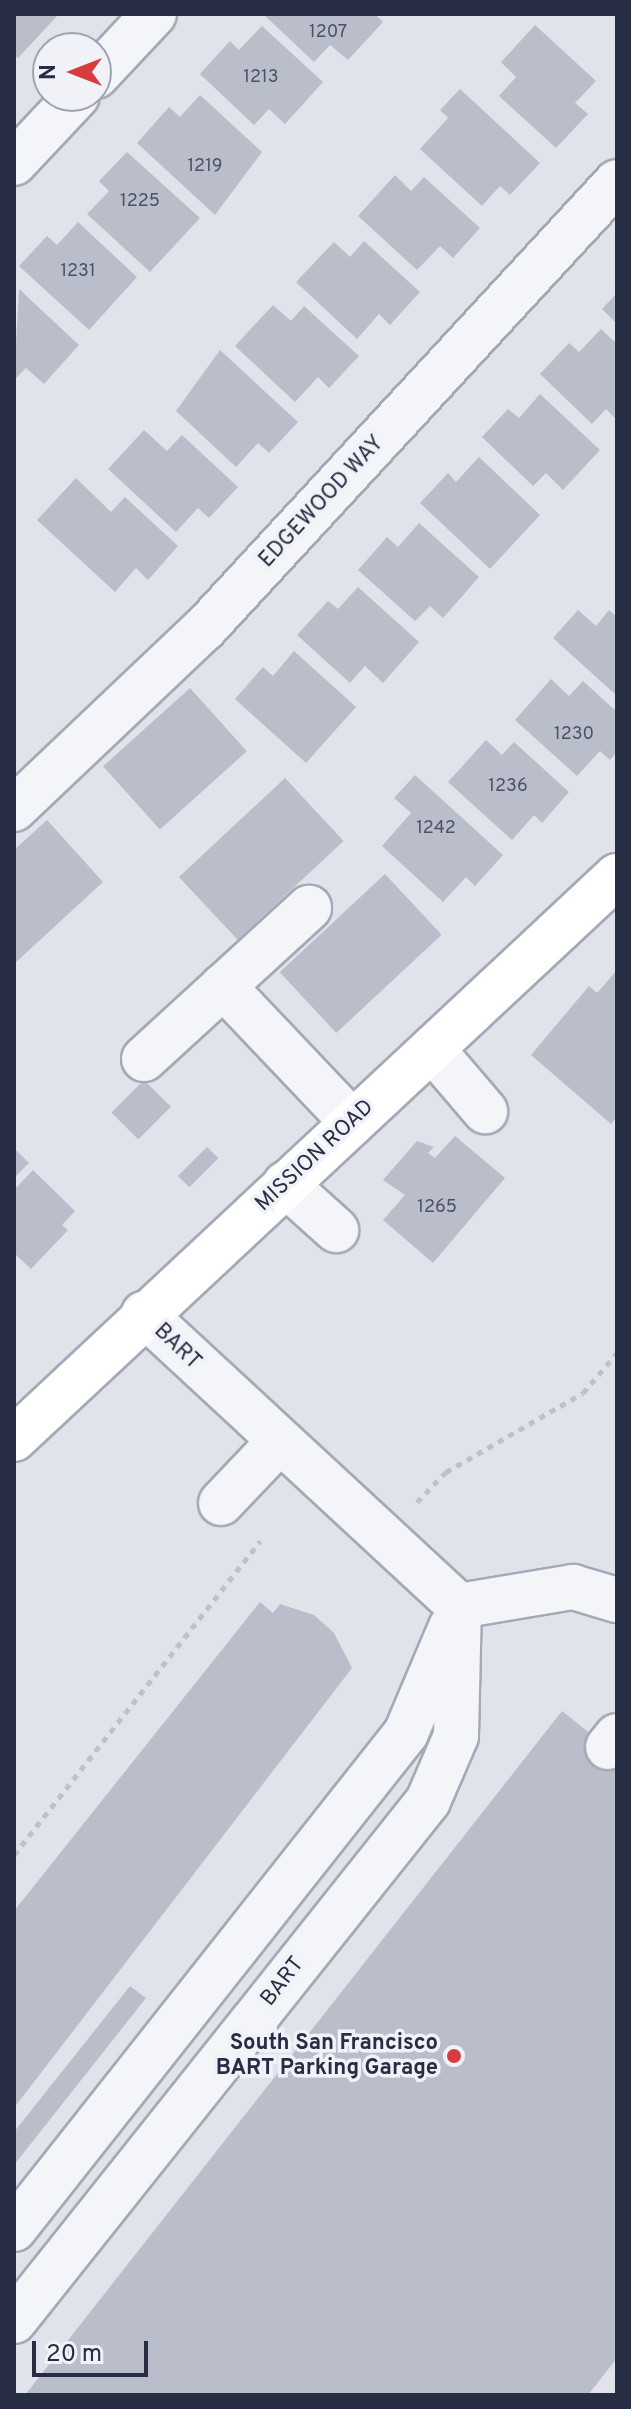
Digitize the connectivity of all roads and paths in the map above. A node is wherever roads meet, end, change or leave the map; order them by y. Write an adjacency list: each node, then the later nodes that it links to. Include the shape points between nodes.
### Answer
1 (154, 14): 2 (street)
2 (112, 59)
3 (62, 112): 4 (street)
4 (15, 160)
5 (617, 182): 6 (street, EDGEWOOD WAY, via 205,628)
6 (14, 809)
7 (617, 876): 10 (main road, MISSION ROAD)
8 (309, 908): 9 (street)
9 (223, 986): 11 (street); 13 (street)
10 (432, 1049): 12 (street); 13 (main road, MISSION ROAD)
11 (144, 1059)
12 (485, 1111)
13 (352, 1122): 14 (main road, MISSION ROAD)
14 (285, 1184): 15 (street); 16 (main road, MISSION ROAD)
15 (336, 1230)
16 (144, 1314): 18 (main road, MISSION ROAD); 19 (street, BART)
17 (617, 1353): 20 (path, via 583,1393 446,1472)
18 (14, 1439)
19 (278, 1443): 21 (street); 24 (street, BART)
20 (417, 1502)
21 (221, 1503)
22 (260, 1541): 25 (path)
23 (617, 1600): 24 (street, via 573,1587)
24 (459, 1606): 26 (street, via 406,1733); 27 (street, BART, via 456,1736 428,1801)
25 (14, 1855)
26 (14, 2229)
27 (14, 2321)

